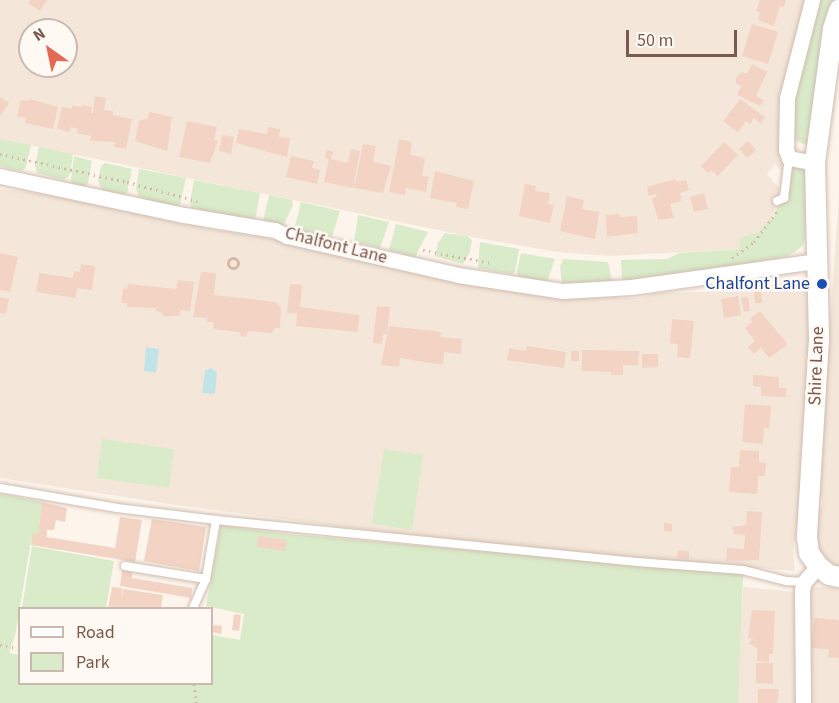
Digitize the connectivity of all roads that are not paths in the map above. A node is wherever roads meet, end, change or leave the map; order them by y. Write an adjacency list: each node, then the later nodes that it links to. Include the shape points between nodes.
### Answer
1 (812, 0): 3 (street, via 787,98)
2 (839, 10): 4 (street, Shire Lane, via 833,29)
3 (789, 158): 4 (street); 6 (lane)
4 (816, 163): 7 (street, Shire Lane)
5 (0, 176): 7 (street, Chalfont Lane, via 274,230 458,275 562,291 631,288)
6 (781, 199)
7 (817, 261): 11 (street, Shire Lane, via 819,339 807,538 809,553)
8 (0, 488): 9 (lane)
9 (216, 520): 13 (lane); 14 (lane, via 743,570)
10 (125, 566): 13 (lane)
11 (818, 566): 12 (street); 14 (street)
12 (839, 577)
13 (206, 579): 15 (lane)
14 (804, 582): 16 (street)
15 (194, 607)
16 (803, 703)

